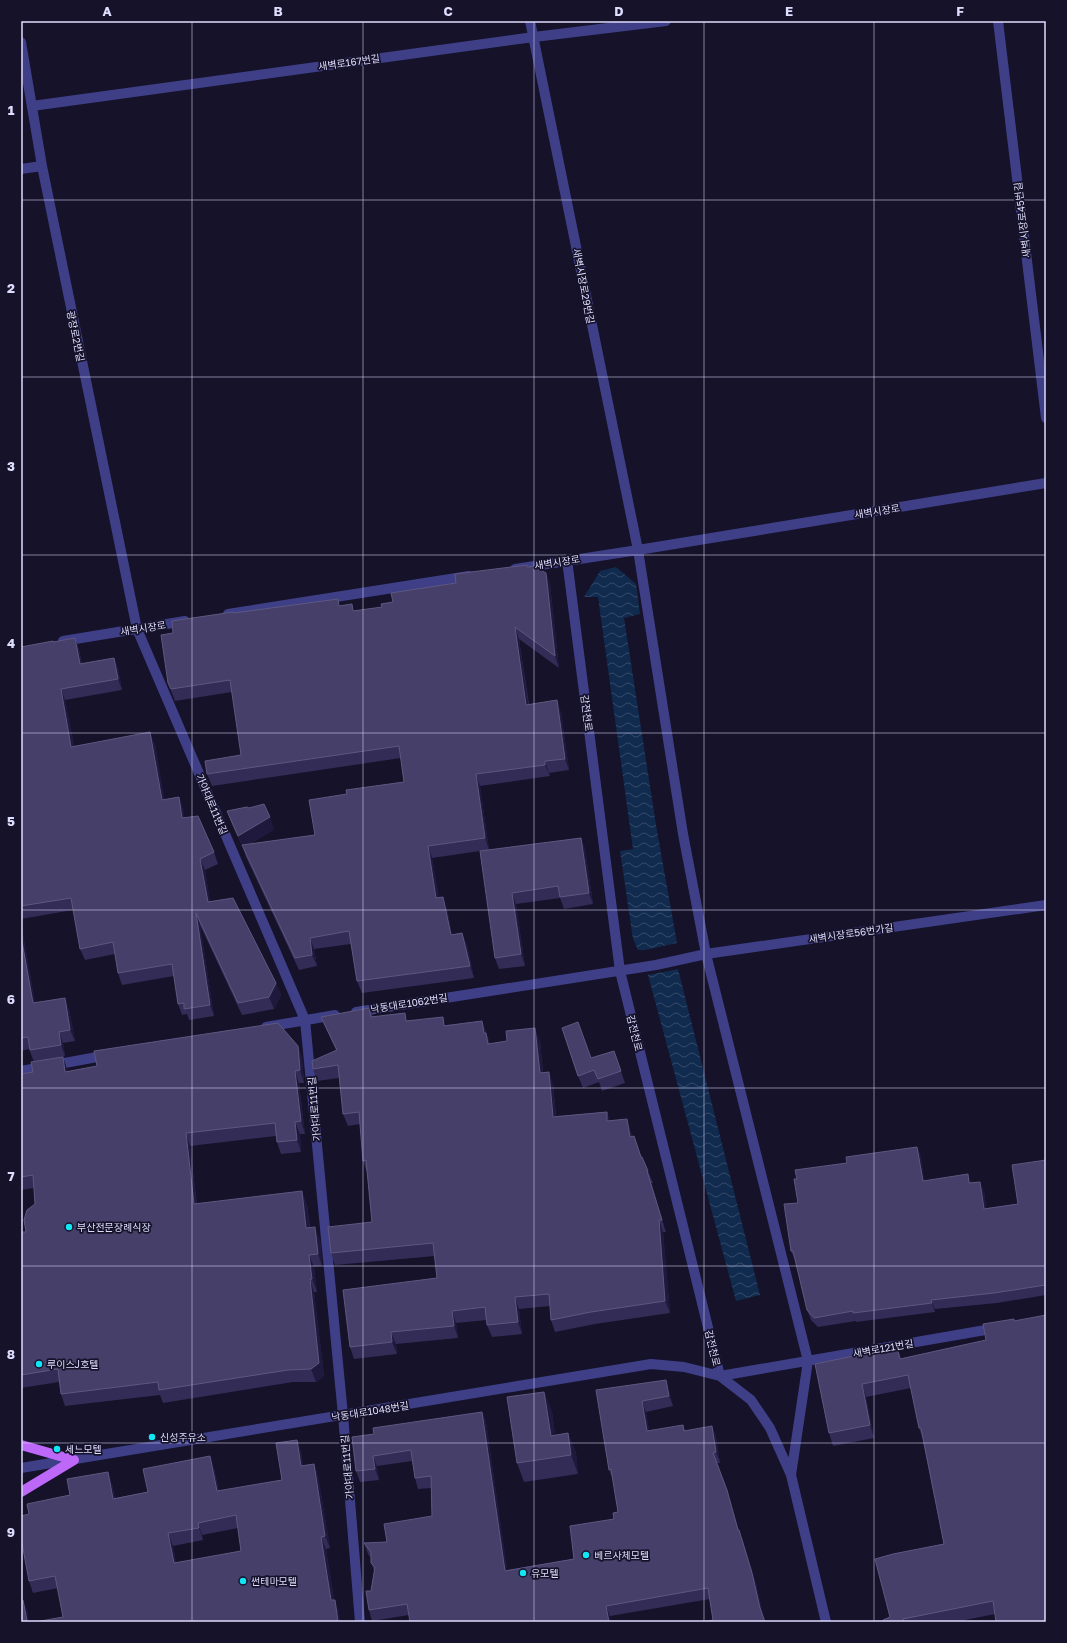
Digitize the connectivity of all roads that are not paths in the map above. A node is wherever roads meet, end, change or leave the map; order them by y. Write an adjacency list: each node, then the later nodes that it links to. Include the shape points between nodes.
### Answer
1 (530, 21): 4 (street, 새벽시장로29번길)
2 (666, 21): 4 (street, 새벽로167번길)
3 (998, 21): 9 (street, 새벽시장로45번길)
4 (534, 37): 6 (street, 새벽로167번길); 11 (street, 새벽시장로29번길)
5 (21, 42): 6 (street, 광장로2번길)
6 (32, 106): 7 (street, 광장로2번길)
7 (42, 166): 8 (street); 17 (street, 광장로2번길)
8 (21, 169)
9 (1046, 418)
10 (1046, 483): 11 (street, 새벽시장로)
11 (638, 550): 12 (street, 새벽시장로); 20 (street, 감전천로, via 683,834)
12 (567, 560): 13 (street, 새벽시장로); 22 (street, 감전천로)
13 (504, 570)
14 (481, 574): 15 (street)
15 (215, 616)
16 (191, 620): 17 (street, 새벽시장로)
17 (137, 629): 18 (street, 새벽시장로); 23 (street, 가야대로11번길)
18 (52, 642)
19 (1046, 905): 20 (street, 새벽시장로56번가길)
20 (706, 954): 21 (street, 새벽시장로56번가길); 28 (street, 감전천로)
21 (656, 966): 22 (street, 낙동대로1062번길)
22 (620, 971): 23 (street, 낙동대로1062번길); 29 (street, 감전천로)
23 (305, 1020): 24 (street, 낙동대로1062번길); 30 (street, 가야대로11번길)
24 (259, 1028)
25 (121, 1053): 26 (street)
26 (21, 1071)
27 (1008, 1327): 28 (street, 새벽로121번길)
28 (808, 1361): 29 (street, 새벽로121번길); 34 (street, 감전천로)
29 (720, 1376): 30 (street, 낙동대로1048번길, via 684,1367 651,1364); 34 (street, 감전천로, via 751,1400 770,1428)
30 (343, 1415): 32 (street, 낙동대로1048번길); 36 (street, 가야대로11번길)
31 (21, 1445): 32 (main road)
32 (74, 1460): 33 (street, 낙동대로1048번길); 35 (main road)
33 (21, 1468)
34 (791, 1476): 37 (street, 감전천로)
35 (21, 1492)
36 (360, 1622)
37 (826, 1622)

